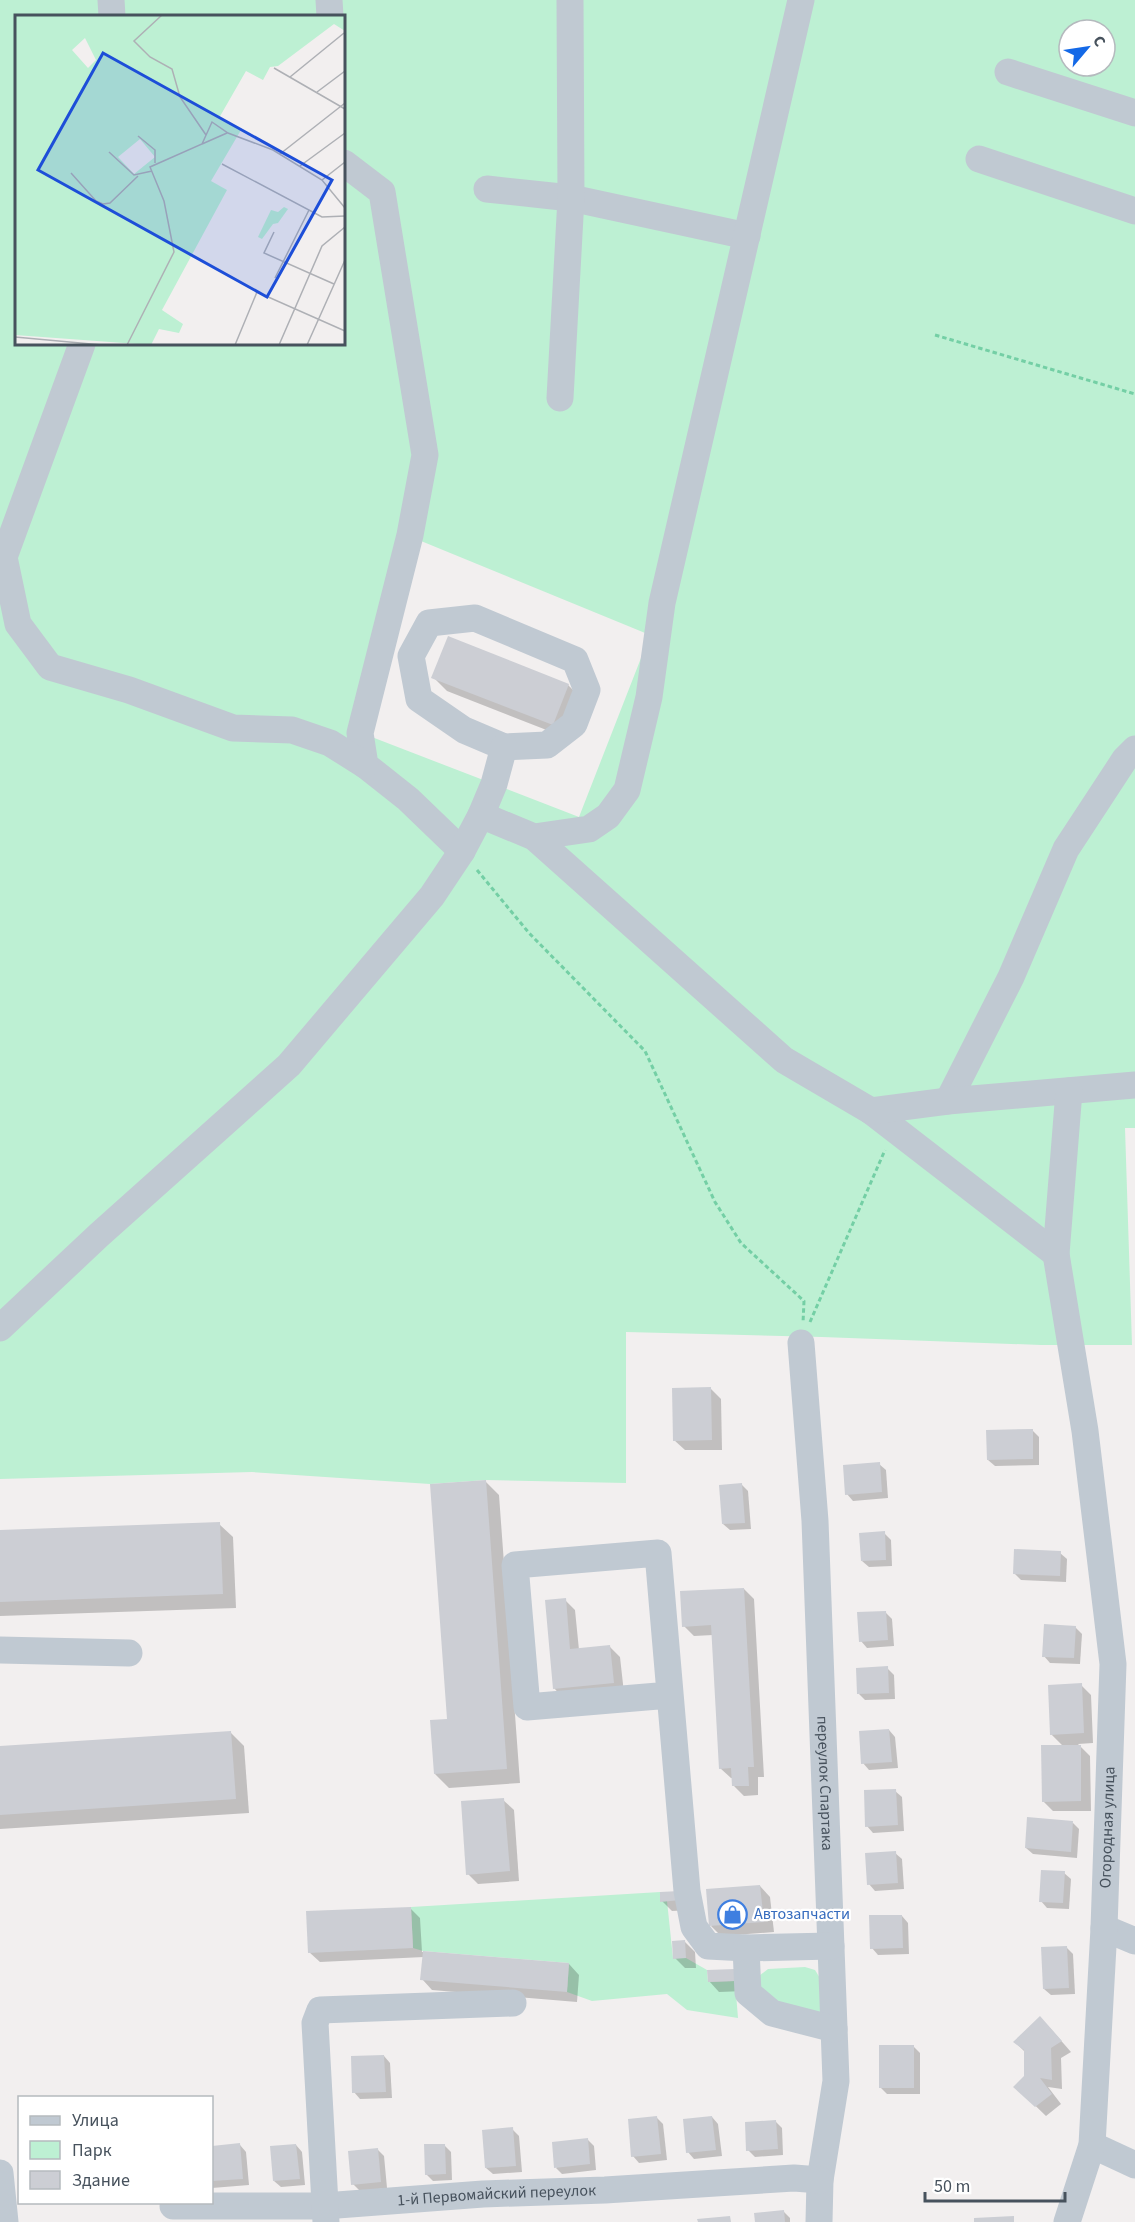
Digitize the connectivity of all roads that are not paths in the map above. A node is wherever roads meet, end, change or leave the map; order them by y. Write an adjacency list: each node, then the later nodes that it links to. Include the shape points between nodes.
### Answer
1 (329, 0): 4 (street)
2 (570, 0): 10 (street)
3 (801, 0): 12 (street)
4 (330, 15)
5 (1008, 72): 6 (street)
6 (1135, 113)
7 (979, 159): 11 (street)
8 (345, 164): 17 (street, via 381,192 425,455 410,535 360,733)
9 (487, 189): 10 (street)
10 (571, 198): 12 (street); 14 (street)
11 (1135, 211)
12 (747, 236): 19 (street, via 662,603 649,697 627,790 608,816 589,829)
13 (82, 345): 17 (street, via 4,557 18,624 50,667 129,690 233,728 292,730 330,743)
14 (560, 398)
15 (504, 747): 15 (street, via 464,730 419,699 411,656 429,623 475,618 575,660 587,690 574,724 547,745); 18 (street)
16 (1135, 749): 23 (street, via 1066,849 1011,977)
17 (365, 765): 20 (street, via 408,799)
18 (481, 815): 19 (street); 20 (street)
19 (534, 837): 24 (street, via 784,1060)
20 (462, 851): 26 (street, via 432,896 289,1065)
21 (1135, 1085): 22 (street)
22 (1069, 1091): 23 (street); 25 (street, Огородная улица)
23 (948, 1101): 24 (street)
24 (871, 1111): 25 (street)
25 (1056, 1254): 31 (street, Огородная улица, via 1085,1431)
26 (0, 1328)
27 (801, 1342): 34 (street, переулок Спартака, via 815,1521)
28 (0, 1650): 29 (street)
29 (129, 1653)
30 (670, 1695): 30 (street, via 527,1707 515,1565 658,1553); 35 (street, via 687,1891 694,1927 708,1946)
31 (1124, 1732): 32 (street, Огородная улица)
32 (1104, 1928): 33 (street); 38 (street, Огородная улица)
33 (1135, 1941)
34 (831, 1946): 35 (street); 37 (street, переулок Спартака)
35 (747, 1948): 37 (street, via 748,1993 772,2013)
36 (513, 2003): 43 (street, via 320,2010 315,2023)
37 (834, 2029): 41 (street, переулок Спартака, via 836,2081)
38 (1092, 2145): 39 (street); 46 (street, Огородная улица)
39 (1135, 2164)
40 (0, 2173): 44 (street)
41 (820, 2180): 43 (street, 1-й Первомайский переулок, via 794,2178 483,2194); 45 (street, переулок Спартака)
42 (173, 2206): 43 (street, 1-й Первомайский переулок)
43 (325, 2214)
44 (5, 2222)
45 (819, 2222)
46 (1067, 2222)

